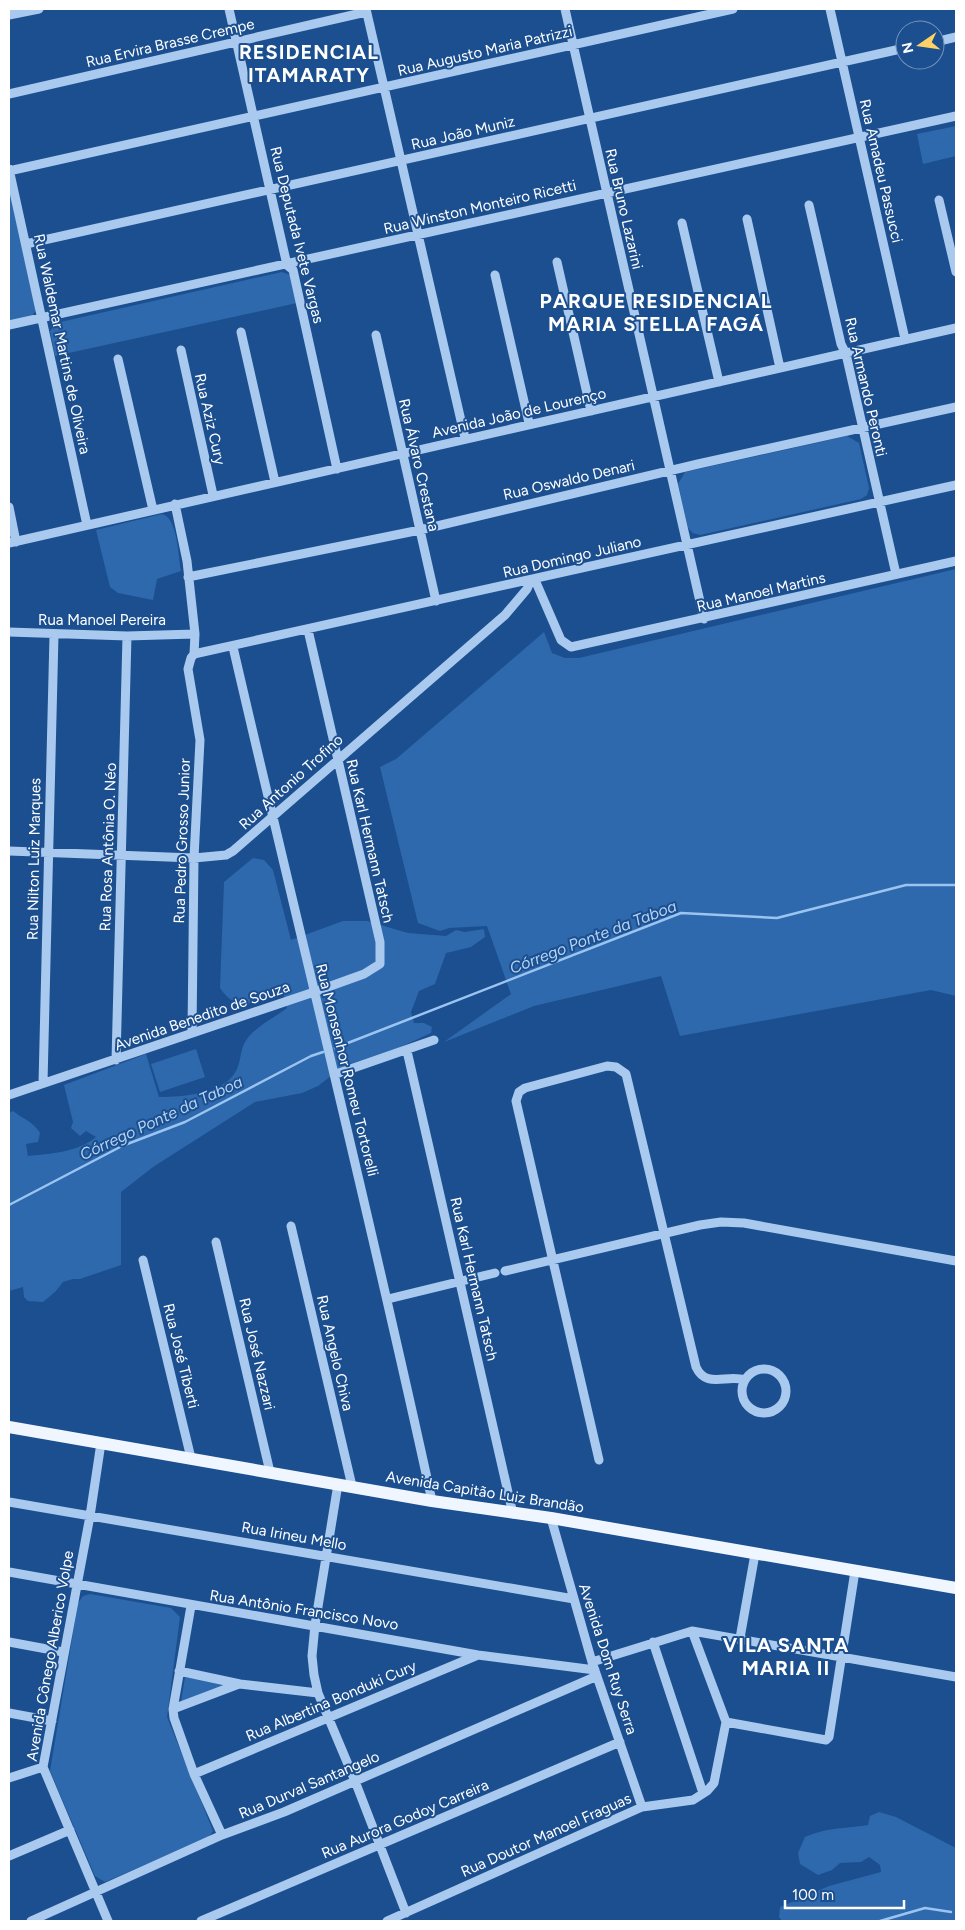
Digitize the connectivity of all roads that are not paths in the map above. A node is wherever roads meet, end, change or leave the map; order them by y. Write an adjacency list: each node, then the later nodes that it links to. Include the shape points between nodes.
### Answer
1 (39, 9): 7 (street)
2 (229, 9): 8 (street, Rua Deputada Ivete Vargas)
3 (565, 9): 9 (street, Rua Bruno Lazarini)
4 (733, 9): 9 (street, Rua Augusto Maria Patrizzi)
5 (830, 9): 11 (street, Rua Amadeu Passucci)
6 (366, 10): 8 (street, Rua Ervira Brasse Crempe); 12 (street)
7 (9, 15)
8 (236, 42): 13 (street, Rua Ervira Brasse Crempe); 15 (street, Rua Deputada Ivete Vargas)
9 (573, 44): 12 (street, Rua Augusto Maria Patrizzi); 16 (street, Rua Bruno Lazarini)
10 (895, 50): 11 (street, Rua João Muniz)
11 (842, 62): 16 (street, Rua João Muniz); 17 (street, Rua Amadeu Passucci)
12 (382, 89): 15 (street, Rua Augusto Maria Patrizzi); 18 (street)
13 (9, 94)
14 (956, 116): 17 (street, Rua Winston Monteiro Ricetti)
15 (253, 117): 19 (street, Rua Augusto Maria Patrizzi); 20 (street, Rua Deputada Ivete Vargas)
16 (589, 119): 18 (street, Rua João Muniz); 21 (street, Rua Bruno Lazarini)
17 (860, 138): 21 (street, Rua Winston Monteiro Ricetti); 37 (street, Rua Amadeu Passucci)
18 (402, 161): 20 (street, Rua João Muniz); 26 (street)
19 (9, 170): 27 (street, Rua Waldemar Martins de Oliveira)
20 (270, 190): 27 (street, Rua João Muniz); 29 (street, Rua Deputada Ivete Vargas)
21 (606, 193): 26 (street, Rua Winston Monteiro Ricetti); 43 (street, Rua Bruno Lazarini)
22 (939, 200): 30 (street)
23 (809, 205): 39 (street, Rua Armando Peronti)
24 (747, 218): 41 (street)
25 (682, 223): 42 (street)
26 (418, 235): 29 (street, Rua Winston Monteiro Ricetti); 48 (street)
27 (26, 244): 32 (street, Rua Waldemar Martins de Oliveira)
28 (557, 262): 45 (street)
29 (287, 264): 32 (street, Rua Winston Monteiro Ricetti); 50 (street, Rua Deputada Ivete Vargas, via 293,270)
30 (956, 272)
31 (495, 274): 46 (street)
32 (42, 318): 33 (street, Rua Winston Monteiro Ricetti); 59 (street, Rua Waldemar Martins de Oliveira)
33 (9, 325)
34 (956, 328): 37 (street, Avenida João de Lourenço)
35 (242, 332): 52 (street)
36 (376, 335): 49 (street, Rua Álvaro Crestana)
37 (905, 339): 39 (street, Avenida João de Lourenço)
38 (181, 350): 54 (street, Rua Aziz Cury)
39 (846, 354): 41 (street, Avenida João de Lourenço); 47 (street, Rua Armando Peronti)
40 (118, 359): 58 (street)
41 (780, 368): 42 (street, Avenida João de Lourenço)
42 (719, 382): 43 (street, Avenida João de Lourenço)
43 (653, 397): 45 (street, Avenida João de Lourenço); 51 (street, Rua Bruno Lazarini)
44 (956, 407): 47 (street, Rua Oswaldo Denari)
45 (591, 411): 46 (street, Avenida João de Lourenço)
46 (529, 423): 48 (street, Avenida João de Lourenço)
47 (861, 429): 51 (street, Rua Oswaldo Denari); 55 (street, Rua Armando Peronti)
48 (465, 438): 49 (street, Avenida João de Lourenço)
49 (403, 454): 50 (street, Avenida João de Lourenço); 60 (street, Rua Álvaro Crestana)
50 (337, 469): 52 (street, Avenida João de Lourenço)
51 (670, 471): 60 (street, Rua Oswaldo Denari); 62 (street, Rua Bruno Lazarini)
52 (275, 482): 54 (street, Avenida João de Lourenço)
53 (956, 485): 55 (street, Rua Domingo Juliano)
54 (213, 495): 56 (street, Avenida João de Lourenço)
55 (879, 502): 62 (street, Rua Domingo Juliano); 64 (street, Rua Armando Peronti)
56 (175, 504): 58 (street, Avenida João de Lourenço); 65 (street, Rua Pedro Grosso Junior)
57 (9, 507): 61 (street)
58 (153, 510): 59 (street, Avenida João de Lourenço)
59 (87, 525): 61 (street, Avenida João de Lourenço)
60 (420, 530): 65 (street, Rua Oswaldo Denari); 67 (street, Rua Álvaro Crestana)
61 (12, 542)
62 (686, 545): 66 (street, Rua Domingo Juliano); 68 (street, Rua Bruno Lazarini)
63 (956, 561): 64 (street, Rua Manoel Martins)
64 (896, 574): 68 (street, Rua Manoel Martins)
65 (188, 577): 71 (street, Rua Pedro Grosso Junior)
66 (533, 580): 67 (street, Rua Domingo Juliano); 68 (street, Rua Manoel Martins, via 561,640 571,647); 76 (street, Rua Antonio Trofino, via 505,615)
67 (436, 600): 69 (street, Rua Domingo Juliano)
68 (704, 619)
69 (308, 630): 74 (street, Rua Domingo Juliano); 76 (street, Rua Karl Hermann Tatsch)
70 (9, 632): 72 (street, Rua Manoel Pereira)
71 (195, 634): 73 (street, Rua Manoel Pereira); 75 (street, Rua Pedro Grosso Junior)
72 (54, 635): 73 (street, Rua Manoel Pereira); 79 (street, Rua Nilton Luiz Marques)
73 (127, 636): 80 (street, Rua Rosa Antônia O. Néo)
74 (233, 647): 75 (street, Rua Domingo Juliano); 77 (street, Rua Monsenhor Romeu Tortorelli)
75 (194, 654): 81 (street, Rua Pedro Grosso Junior, via 188,669 200,740)
76 (337, 760): 77 (street, Rua Antonio Trofino); 82 (street, Rua Karl Hermann Tatsch)
77 (271, 817): 81 (street, Rua Antonio Trofino, via 226,855); 83 (street, Rua Monsenhor Romeu Tortorelli)
78 (9, 851): 79 (street, Rua Antonio Trofino)
79 (48, 852): 80 (street, Rua Antonio Trofino); 89 (street, Rua Nilton Luiz Marques)
80 (122, 854): 81 (street, Rua Antonio Trofino); 87 (street, Rua Rosa Antônia O. Néo)
81 (194, 858): 84 (street, Rua Pedro Grosso Junior)
82 (380, 942): 83 (street, Avenida Benedito de Souza, via 381,959 377,967)
83 (314, 992): 84 (street, Avenida Benedito de Souza); 88 (street, Rua Monsenhor Romeu Tortorelli)
84 (192, 1032): 87 (street, Avenida Benedito de Souza)
85 (434, 1040): 86 (street)
86 (407, 1051): 88 (street); 99 (street, Rua Karl Hermann Tatsch)
87 (116, 1060): 89 (street, Avenida Benedito de Souza)
88 (336, 1074): 100 (street, Rua Monsenhor Romeu Tortorelli)
89 (43, 1083): 90 (street, Avenida Benedito de Souza)
90 (9, 1095)
91 (291, 1226): 108 (street, Rua Angelo Chiva)
92 (665, 1233): 95 (street); 95 (street, via 628,1078 620,1068 607,1066 525,1088 517,1095); 96 (street, via 710,1223 744,1223); 101 (street, via 698,1371 713,1380)
93 (216, 1242): 106 (street, Rua José Nazzari)
94 (143, 1260): 104 (street, Rua José Tiberti)
95 (552, 1260): 97 (street); 105 (street)
96 (956, 1261)
97 (505, 1271)
98 (495, 1273): 99 (street)
99 (460, 1281): 100 (street); 111 (street, Rua Karl Hermann Tatsch)
100 (388, 1300): 109 (street, Rua Monsenhor Romeu Tortorelli)
101 (745, 1380): 101 (street, via 742,1395 750,1408 770,1412 782,1402 783,1382 772,1371 757,1370)
102 (9, 1427): 103 (main road, Avenida Capitão Luiz Brandão)
103 (100, 1443): 104 (main road, Avenida Capitão Luiz Brandão); 112 (street, Avenida Cônego Alberico Volpe)
104 (191, 1458): 106 (main road, Avenida Capitão Luiz Brandão)
105 (599, 1460)
106 (270, 1472): 107 (main road, Avenida Capitão Luiz Brandão)
107 (338, 1484): 108 (main road, Avenida Capitão Luiz Brandão); 115 (street)
108 (352, 1486): 109 (main road, Avenida Capitão Luiz Brandão)
109 (432, 1501): 111 (main road, Avenida Capitão Luiz Brandão)
110 (9, 1502): 112 (street, Rua Irineu Mello)
111 (513, 1514): 113 (main road, Avenida Capitão Luiz Brandão)
112 (90, 1516): 115 (street, Rua Irineu Mello); 118 (street, Avenida Cônego Alberico Volpe)
113 (551, 1518): 114 (main road, Avenida Capitão Luiz Brandão); 120 (street, Avenida Dom Ruy Serra)
114 (755, 1554): 116 (main road, Avenida Capitão Luiz Brandão); 124 (street)
115 (326, 1556): 120 (street, Rua Irineu Mello); 122 (street)
116 (855, 1571): 119 (main road, Avenida Capitão Luiz Brandão); 129 (street)
117 (9, 1572): 118 (street, Rua Antônio Francisco Novo)
118 (76, 1585): 121 (street, Rua Antônio Francisco Novo); 127 (street, Avenida Cônego Alberico Volpe)
119 (956, 1588)
120 (574, 1599): 130 (street, Avenida Dom Ruy Serra)
121 (191, 1606): 122 (street, Rua Antônio Francisco Novo); 131 (street)
122 (315, 1625): 128 (street, Rua Antônio Francisco Novo); 134 (street, via 312,1656)
123 (692, 1631): 124 (street); 126 (street, Rua Durval Santangelo); 139 (street)
124 (740, 1638): 129 (street)
125 (9, 1642): 127 (street)
126 (653, 1642): 130 (street, Rua Durval Santangelo); 145 (street)
127 (63, 1652): 138 (street, Avenida Cônego Alberico Volpe)
128 (478, 1655): 130 (street, Rua Antônio Francisco Novo); 137 (street, Rua Albertina Bonduki Cury)
129 (841, 1656): 132 (street); 139 (street, via 826,1740)
130 (595, 1669): 140 (street, Avenida Dom Ruy Serra); 144 (street, Rua Durval Santangelo)
131 (179, 1671): 133 (street); 135 (street)
132 (956, 1677)
133 (240, 1684): 134 (street); 135 (street)
134 (318, 1693): 137 (street)
135 (173, 1709): 142 (street)
136 (9, 1713): 138 (street)
137 (328, 1716): 142 (street, Rua Albertina Bonduki Cury); 144 (street)
138 (52, 1721): 141 (street, Avenida Cônego Alberico Volpe)
139 (726, 1722): 145 (street, via 715,1778)
140 (620, 1742): 146 (street, Avenida Dom Ruy Serra); 149 (street, Rua Aurora Godoy Carreira)
141 (43, 1767): 143 (street); 147 (street, Avenida Cônego Alberico Volpe)
142 (194, 1774): 148 (street)
143 (9, 1778)
144 (356, 1781): 148 (street, Rua Durval Santangelo); 149 (street)
145 (704, 1793): 146 (street, Rua Doutor Manoel Fraguas, via 688,1801)
146 (642, 1807): 152 (street, Rua Doutor Manoel Fraguas)
147 (70, 1830): 150 (street); 151 (street, Avenida Cônego Alberico Volpe)
148 (222, 1835): 151 (street, Rua Durval Santangelo)
149 (380, 1846): 152 (street); 155 (street, Rua Aurora Godoy Carreira)
150 (9, 1856)
151 (96, 1893): 153 (street, Rua Durval Santangelo); 154 (street, Avenida Cônego Alberico Volpe)
152 (406, 1913): 156 (street, Rua Doutor Manoel Fraguas)
153 (32, 1921)
154 (108, 1921)
155 (201, 1921)
156 (387, 1921)

